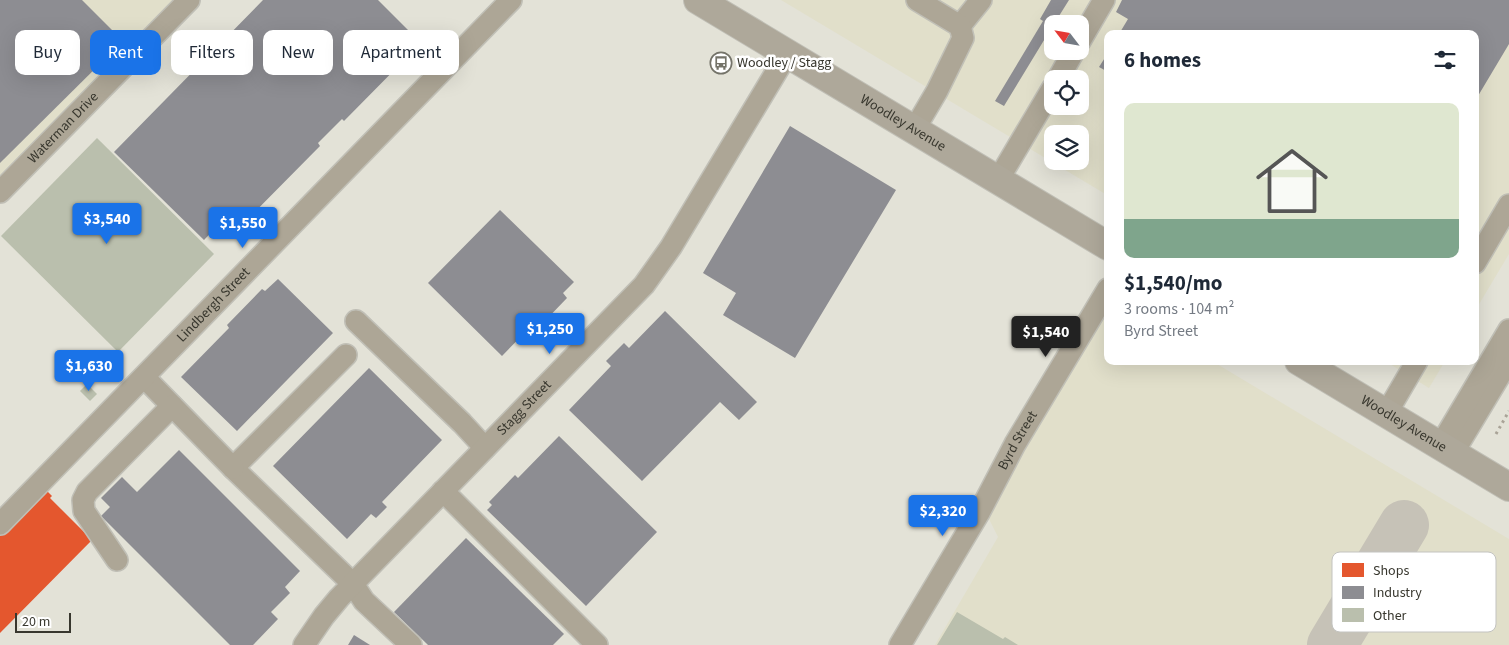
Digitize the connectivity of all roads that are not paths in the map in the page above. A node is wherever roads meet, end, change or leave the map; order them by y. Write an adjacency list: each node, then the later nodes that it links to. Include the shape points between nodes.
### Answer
1 (189, 0): 13 (street, Waterman Drive)
2 (511, 0): 24 (street, Lindbergh Street)
3 (698, 0): 9 (main road, Woodley Avenue)
4 (917, 0): 7 (street)
5 (981, 0): 7 (street)
6 (1104, 0): 8 (street)
7 (960, 26): 11 (street, via 963,38)
8 (1089, 26)
9 (786, 54): 11 (main road, Woodley Avenue); 27 (street, Stagg Street, via 644,285)
10 (1044, 102): 12 (street)
11 (914, 130): 12 (main road, Woodley Avenue)
12 (998, 180): 15 (main road, Woodley Avenue)
13 (0, 192)
14 (1509, 205): 16 (street)
15 (1104, 244)
16 (1479, 256)
17 (1104, 296): 38 (street, Byrd Street)
18 (356, 321): 27 (street)
19 (1508, 333): 28 (street)
20 (346, 355): 29 (street)
21 (1509, 360): 28 (street)
22 (1306, 365): 26 (main road, Woodley Avenue)
23 (1415, 365): 26 (street)
24 (144, 377): 25 (street); 32 (street, Lindbergh Street)
25 (172, 406): 29 (street); 33 (street, via 87,492 83,500 84,512)
26 (1386, 414): 28 (main road, Woodley Avenue)
27 (485, 448): 31 (street, Stagg Street)
28 (1446, 450): 30 (main road, Woodley Avenue)
29 (233, 468): 34 (street)
30 (1509, 487)
31 (443, 491): 34 (street, Stagg Street); 37 (street)
32 (0, 524)
33 (117, 560)
34 (353, 584): 35 (street, Stagg Street, via 324,616); 36 (street, via 364,601)
35 (304, 645)
36 (411, 645)
37 (597, 645)
38 (900, 645)

